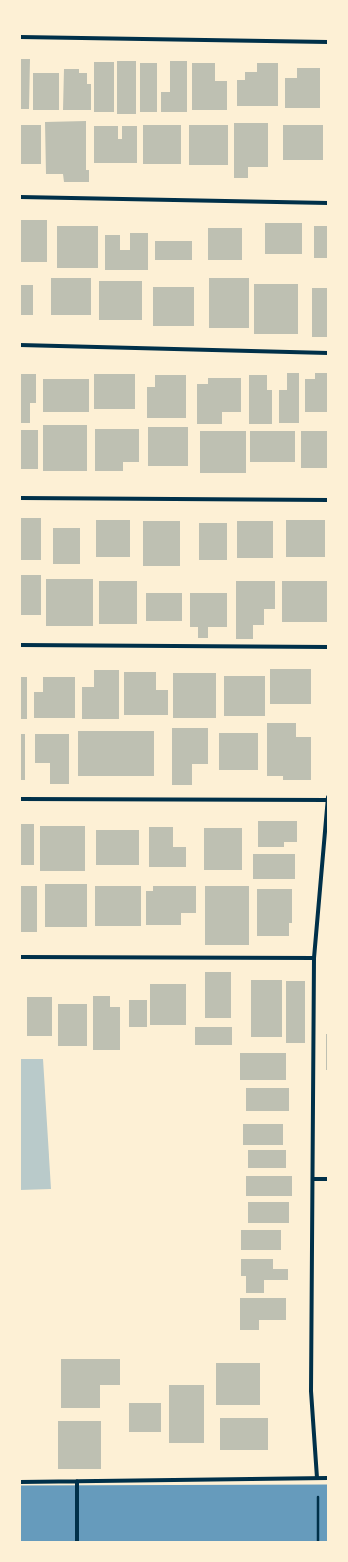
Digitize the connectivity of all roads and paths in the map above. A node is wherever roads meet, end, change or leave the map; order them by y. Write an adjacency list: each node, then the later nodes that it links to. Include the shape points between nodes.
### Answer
1 (20, 37): 2 (street)
2 (328, 42)
3 (20, 197): 4 (street)
4 (328, 203)
5 (20, 345): 6 (street)
6 (328, 353)
7 (20, 498): 8 (street)
8 (328, 500)
9 (20, 645): 10 (street)
10 (328, 647)
11 (20, 799): 12 (street)
12 (328, 799): 14 (street)
13 (20, 957): 14 (street)
14 (314, 958): 15 (street)
15 (313, 1179): 16 (street); 17 (street, via 310,1391)
16 (328, 1179)
17 (317, 1478): 18 (street); 19 (street)
18 (328, 1478)
19 (77, 1481): 20 (street); 22 (street)
20 (20, 1482)
21 (318, 1494): 23 (path)
22 (77, 1542)
23 (318, 1542)

